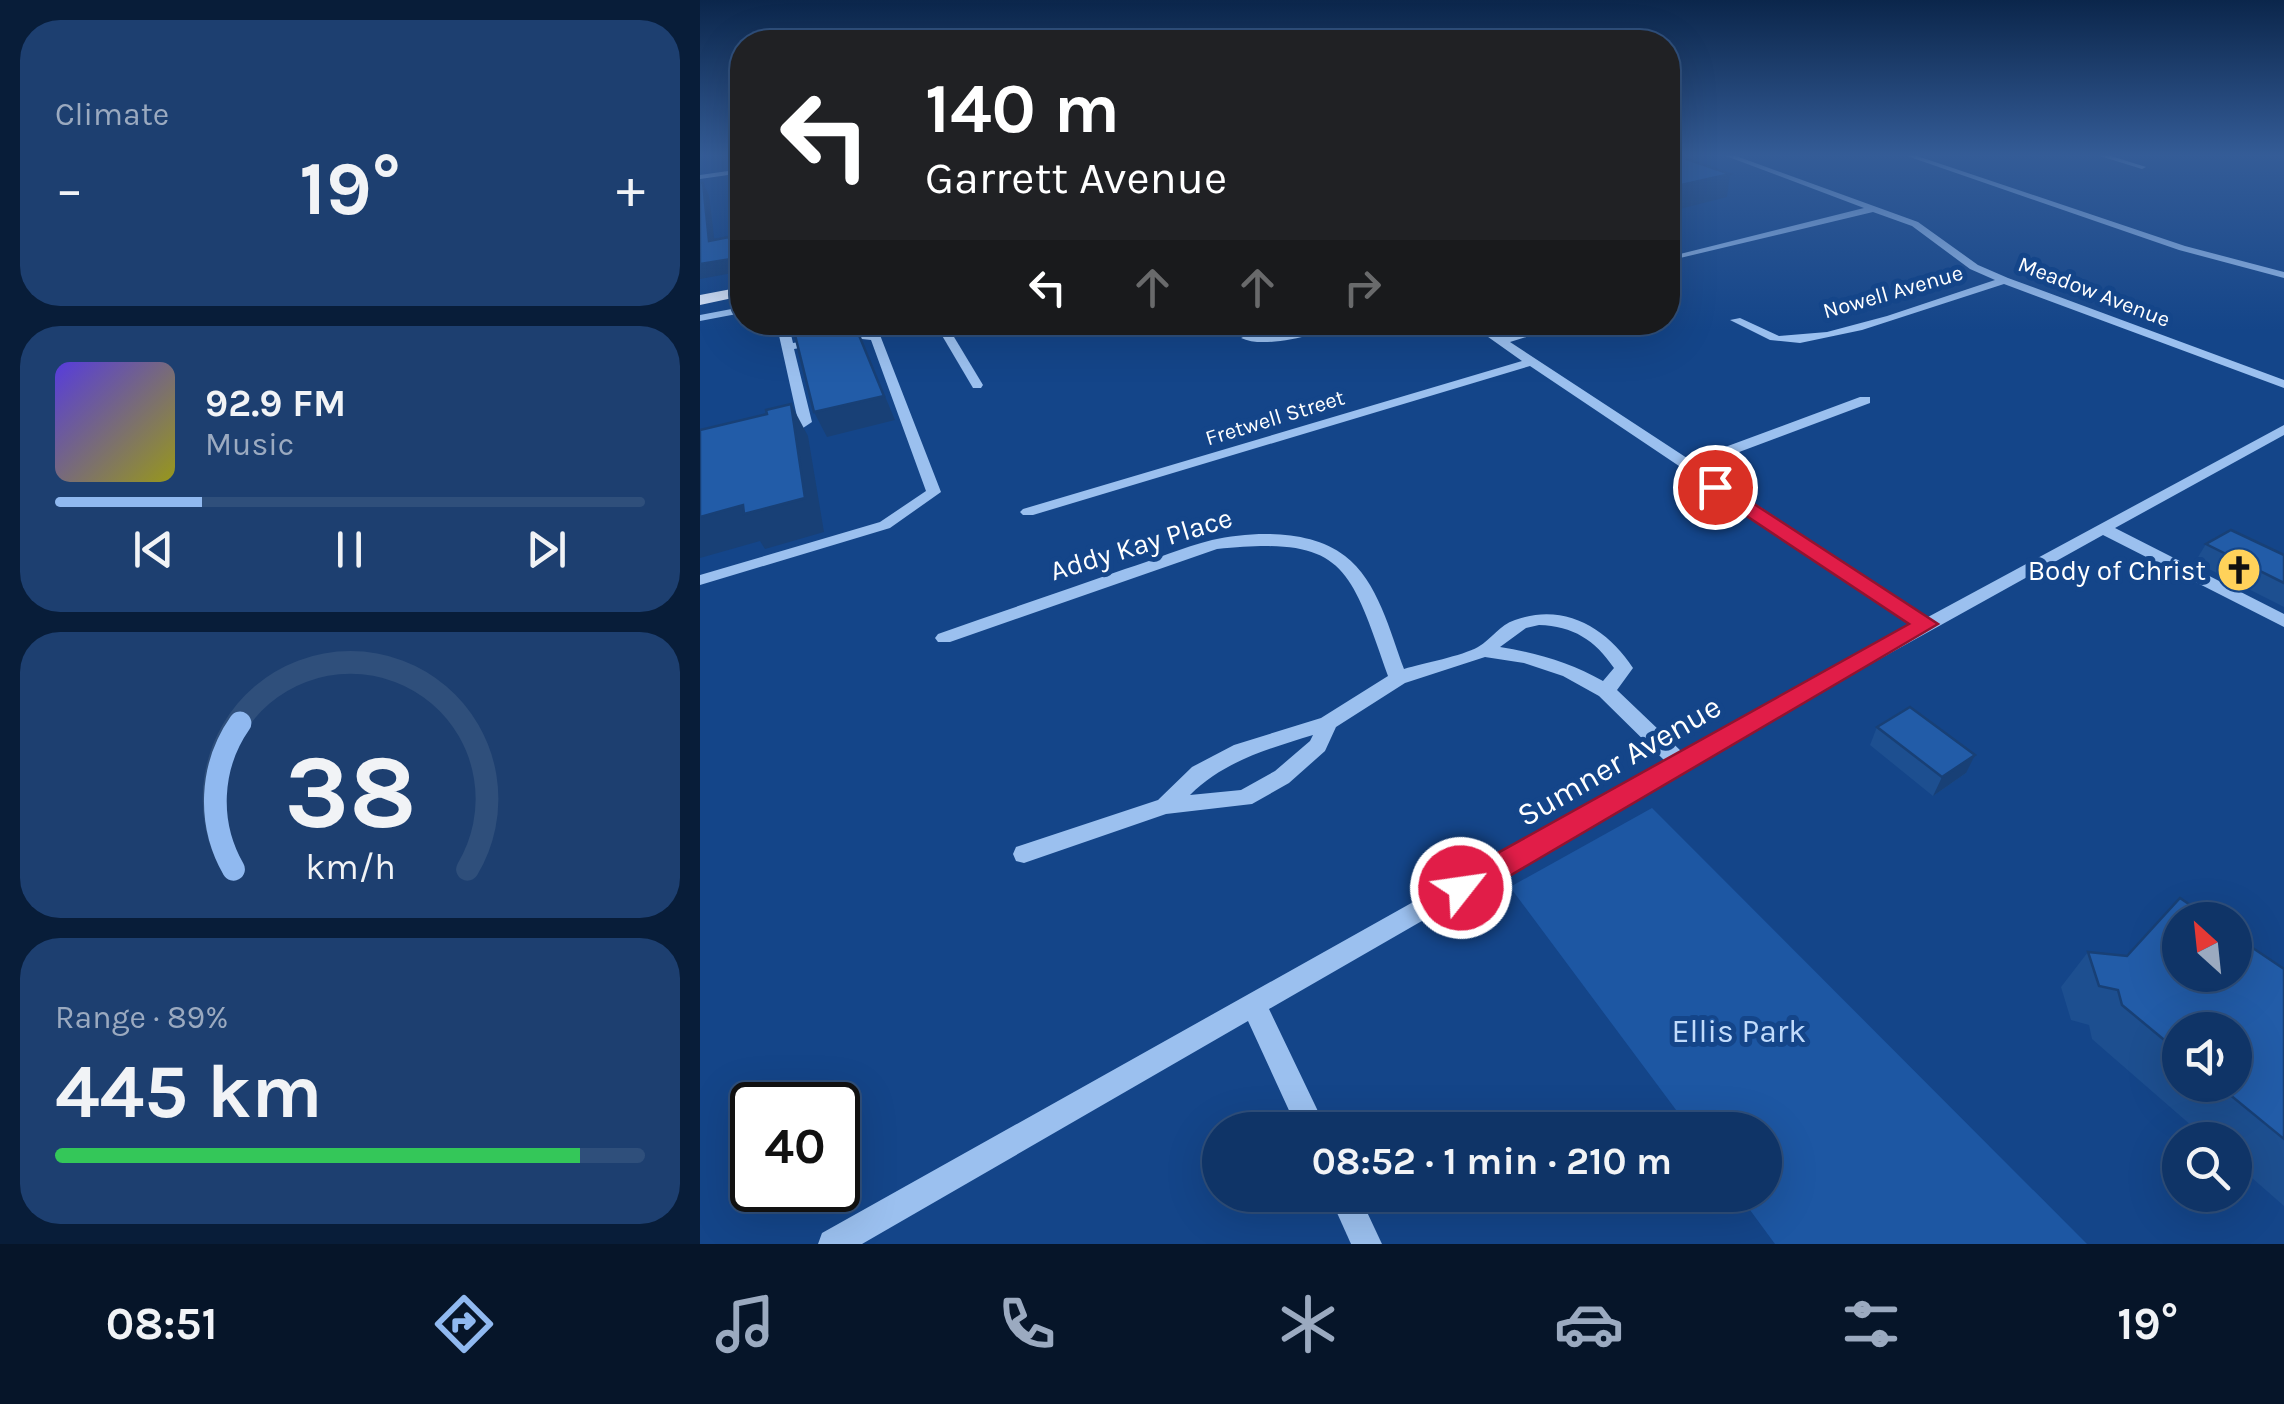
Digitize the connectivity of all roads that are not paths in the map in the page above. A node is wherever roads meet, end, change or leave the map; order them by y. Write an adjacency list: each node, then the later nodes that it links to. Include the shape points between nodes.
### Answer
1 (1852, 214): 4 (street)
2 (1891, 214): 6 (street, Meadow Avenue)
3 (2082, 214): 5 (street)
4 (1684, 256)
5 (2284, 275)
6 (2004, 280): 11 (street, Nowell Avenue, via 1875,323 1798,339 1778,340); 23 (street, Meadow Avenue)
7 (730, 294): 8 (main road)
8 (700, 300)
9 (730, 312): 10 (street)
10 (700, 318)
11 (1736, 320)
12 (785, 335): 21 (street)
13 (829, 335): 21 (street)
14 (870, 335): 31 (street, via 876,337 934,492 885,525)
15 (948, 335): 24 (street)
16 (1289, 335): 19 (street)
17 (1493, 335): 20 (street)
18 (1523, 335): 20 (street)
19 (1248, 338)
20 (1502, 341): 22 (street)
21 (788, 347): 27 (street, via 806,422)
22 (1533, 362): 28 (street); 29 (street, Fretwell Street)
23 (2284, 384)
24 (978, 385)
25 (1865, 400): 28 (street)
26 (2284, 429): 30 (street, Sumner Avenue)
27 (761, 440)
28 (1685, 467): 33 (street)
29 (1028, 512)
30 (2106, 530): 32 (street); 33 (street, Sumner Avenue)
31 (700, 580)
32 (2284, 621)
33 (1926, 624): 39 (street, Sumner Avenue)
34 (944, 638): 36 (street, Addy Kay Place, via 1215,544 1303,540 1337,554 1366,589)
35 (1484, 652): 36 (street); 37 (street, via 1525,656); 37 (street, via 1500,632 1526,623 1587,626 1611,645 1624,668)
36 (1398, 678): 38 (street)
37 (1606, 690): 39 (street)
38 (1328, 723): 40 (street, via 1241,750 1198,773); 40 (street, via 1318,746 1245,798)
39 (1681, 764): 42 (street, Sumner Avenue)
40 (1166, 806): 41 (street)
41 (1024, 854)
42 (1254, 1006): 43 (street); 45 (street, Sumner Avenue)
43 (1304, 1112)
44 (1352, 1212): 46 (street)
45 (834, 1244)
46 (1367, 1244)

